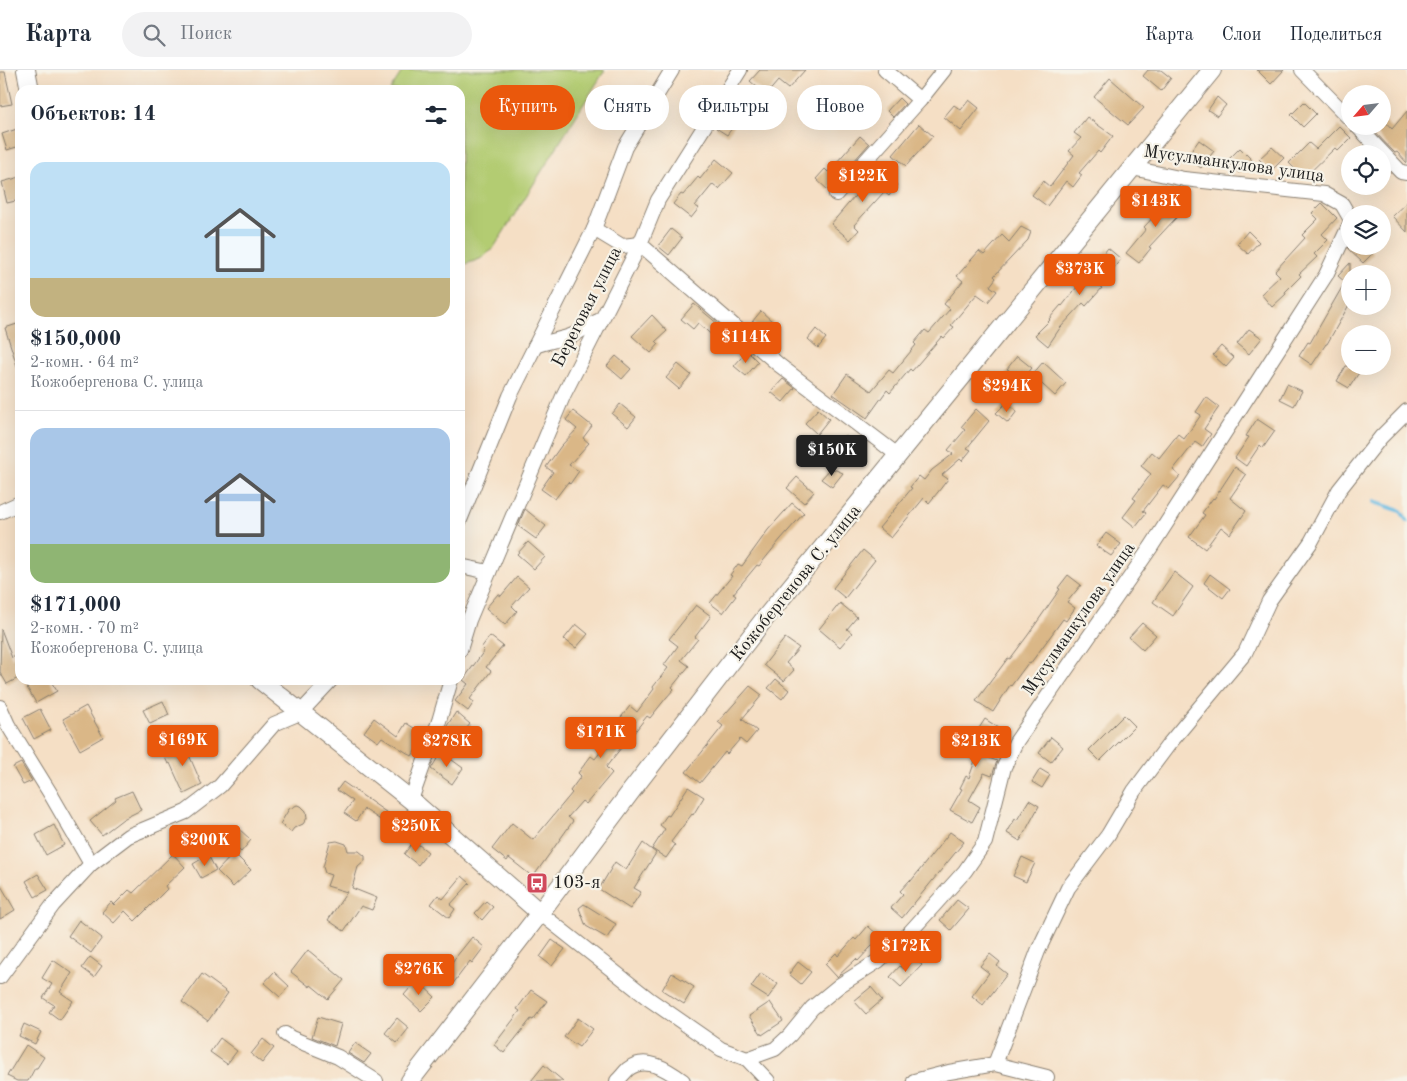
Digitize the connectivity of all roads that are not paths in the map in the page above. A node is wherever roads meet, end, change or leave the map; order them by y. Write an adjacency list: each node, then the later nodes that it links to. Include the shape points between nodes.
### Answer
1 (26, 70): 8 (main road)
2 (672, 70): 16 (street, Береговая улица, via 625,147)
3 (740, 70): 18 (street, Береговая улица, via 658,200)
4 (885, 70): 9 (street)
5 (944, 70): 9 (street)
6 (1212, 70): 12 (main road, Кожобергенова С. улица)
7 (1302, 70): 10 (street)
8 (29, 85)
9 (920, 100): 14 (street)
10 (1341, 109)
11 (1366, 135): 13 (street, via 1401,172)
12 (1132, 168): 15 (street, Мусулманкулова улица, via 1184,179 1324,194); 22 (main road, Кожобергенова С. улица)
13 (1407, 174)
14 (836, 194)
15 (1343, 205)
16 (594, 229): 18 (street, via 622,246); 20 (street, Береговая улица)
17 (1341, 243): 39 (street, Мусулманкулова улица, via 1326,275 1157,539 1016,742 1004,767 985,842 965,870 910,932 878,961 812,1008 775,1049)
18 (640, 244): 19 (street, Береговая улица); 22 (street, via 779,365)
19 (602, 320): 20 (street, via 572,335); 27 (street, Береговая улица, via 564,394)
20 (535, 346): 24 (street, Береговая улица, via 510,396)
21 (1407, 411): 40 (street, via 1381,437 1339,490 1311,542 1269,601 1245,653 1169,744 1068,888 1038,951)
22 (899, 456): 36 (main road, Кожобергенова С. улица, via 756,630)
23 (15, 504): 25 (street)
24 (465, 508)
25 (0, 512)
26 (465, 567): 27 (street)
27 (488, 572): 28 (street, Береговая улица)
28 (465, 633)
29 (266, 685): 33 (main road)
30 (326, 685): 33 (street)
31 (450, 685): 34 (street)
32 (0, 707): 35 (street)
33 (300, 713): 34 (main road); 35 (street, via 274,724 220,786 186,812 128,836)
34 (411, 800): 36 (main road)
35 (91, 864): 37 (street, via 53,905)
36 (540, 913): 39 (street, via 649,999 721,1049); 43 (main road, Кожобергенова С. улица)
37 (0, 977)
38 (285, 1034): 42 (street, via 338,1057)
39 (746, 1059): 46 (street)
40 (995, 1064): 41 (street); 47 (street)
41 (1047, 1078)
42 (376, 1081)
43 (410, 1081)
44 (617, 1081): 45 (street, via 630,1068 641,1063 655,1065)
45 (683, 1081)
46 (768, 1081)
47 (914, 1081)

